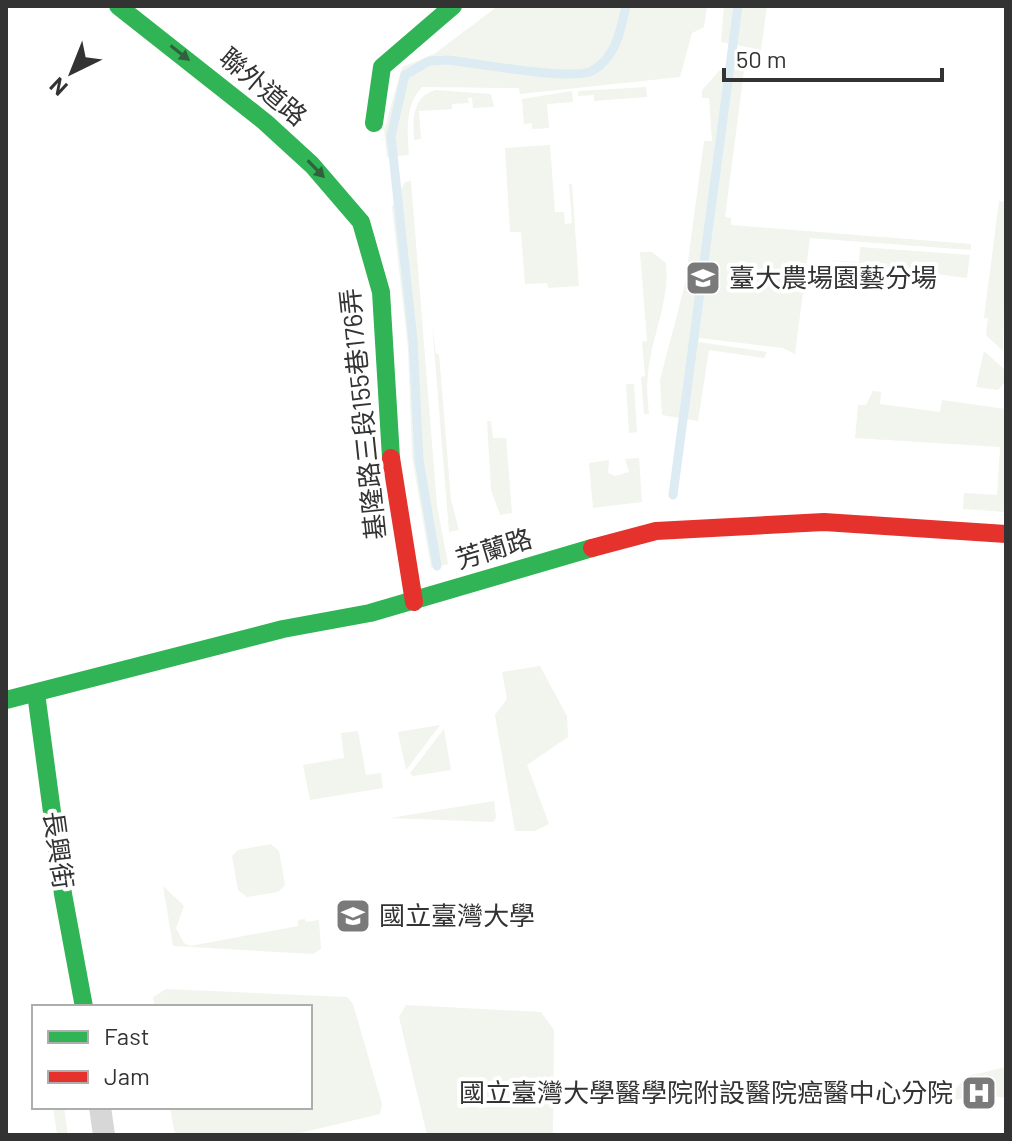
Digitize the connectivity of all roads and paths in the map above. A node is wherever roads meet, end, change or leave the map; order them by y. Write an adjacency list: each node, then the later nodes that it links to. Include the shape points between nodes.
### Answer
1 (118, 6): 4 (street, 聯外道路, one-way to 4, via 265,122 312,165)
2 (453, 6): 3 (street, via 382,67)
3 (374, 123)
4 (361, 222): 6 (street, 基隆路三段155巷176弄, via 381,292 391,456)
5 (1006, 534): 6 (street, 芳蘭路, via 824,522 656,531 502,572)
6 (414, 602): 7 (street, 芳蘭路, via 283,629)
7 (36, 693): 8 (street, 芳蘭路); 9 (street, 長興街)
8 (6, 700)
9 (84, 1005)
10 (100, 1109): 11 (street)
11 (104, 1135)

